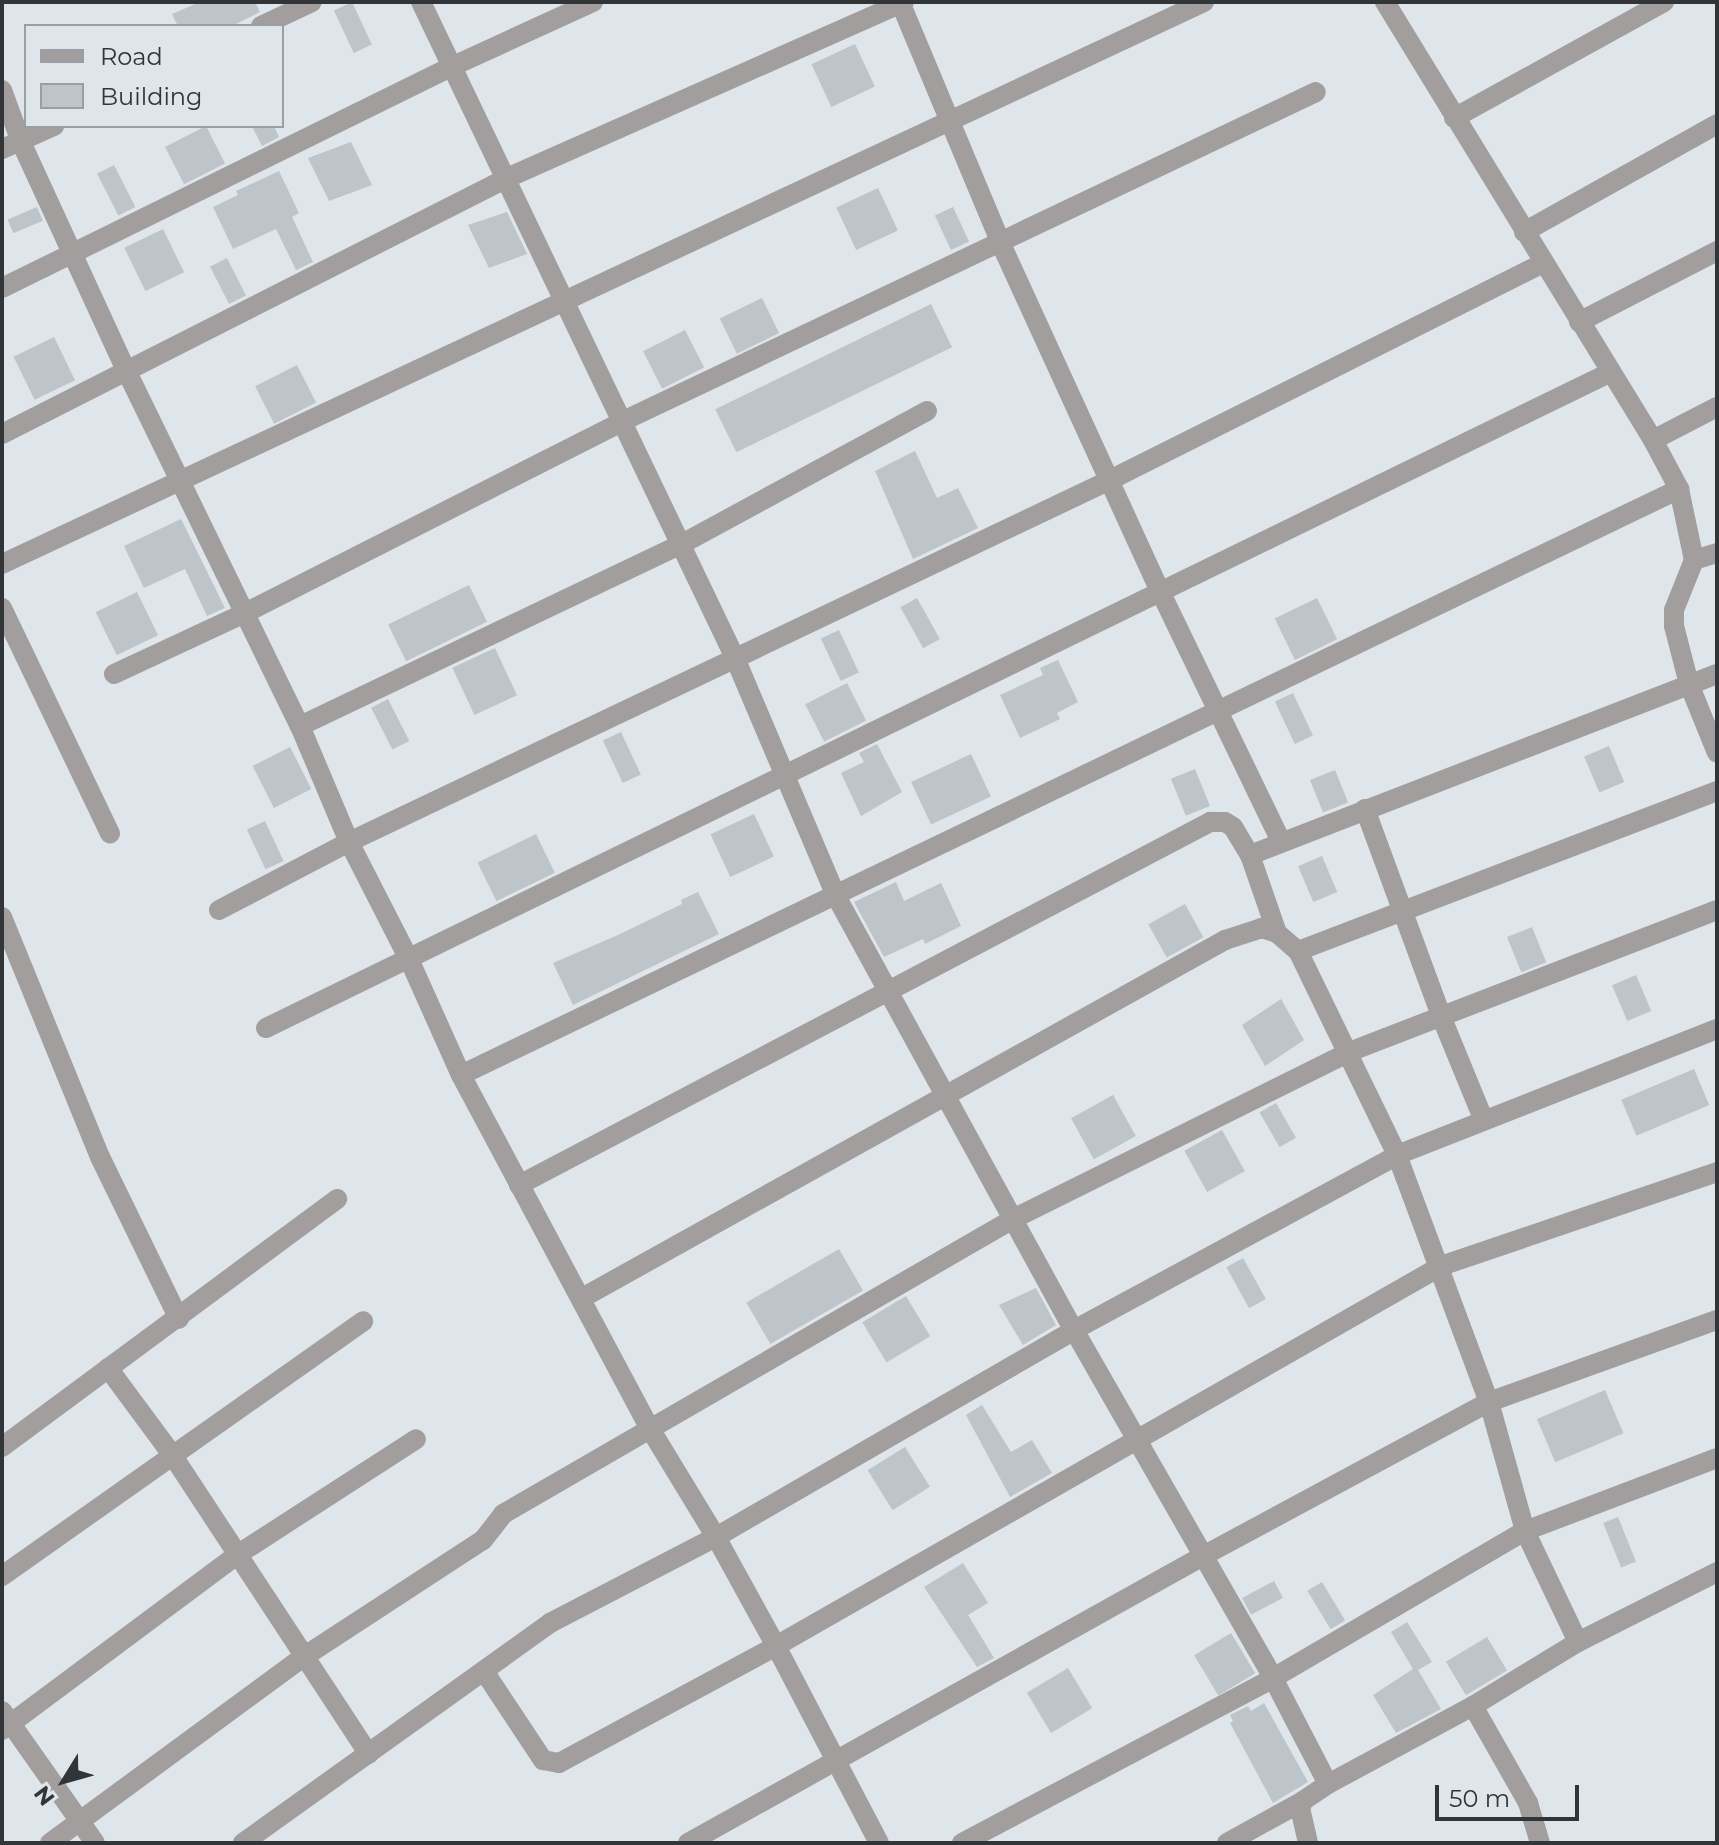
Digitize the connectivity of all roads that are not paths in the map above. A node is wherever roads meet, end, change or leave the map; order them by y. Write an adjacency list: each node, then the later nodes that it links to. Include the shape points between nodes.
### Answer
1 (312, 2): 8 (street)
2 (421, 2): 9 (street)
3 (593, 2): 9 (street)
4 (1204, 2): 13 (street)
5 (1385, 2): 12 (street)
6 (1664, 2): 12 (street)
7 (902, 3): 13 (street); 17 (street)
8 (269, 15)
9 (453, 66): 17 (street); 21 (street)
10 (2, 90): 16 (street)
11 (1316, 92): 19 (street)
12 (1454, 118): 18 (street)
13 (947, 120): 19 (street); 24 (street)
14 (1717, 124): 18 (street)
15 (50, 128): 16 (street)
16 (12, 146): 21 (street)
17 (507, 178): 24 (street); 26 (street)
18 (1524, 232): 22 (street)
19 (1001, 244): 30 (street); 33 (street)
20 (1717, 251): 25 (street)
21 (71, 253): 23 (street); 26 (street)
22 (1543, 263): 25 (street); 33 (street)
23 (2, 288)
24 (562, 300): 30 (street); 34 (street)
25 (1579, 322): 27 (street)
26 (127, 372): 31 (street); 34 (street)
27 (1611, 372): 32 (street); 40 (street)
28 (1717, 407): 32 (street)
29 (927, 411): 36 (street)
30 (621, 422): 36 (street); 42 (street)
31 (2, 434)
32 (1653, 440): 35 (street)
33 (1112, 479): 40 (street); 43 (street)
34 (182, 482): 39 (street); 42 (street)
35 (1679, 489): 38 (street); 47 (street)
36 (680, 545): 43 (street); 48 (street)
37 (1717, 553): 38 (street)
38 (1694, 560): 46 (street, via 1674,610)
39 (2, 564)
40 (1160, 591): 47 (street); 50 (street)
41 (2, 608): 53 (street)
42 (245, 613): 44 (street); 48 (street)
43 (735, 658): 50 (street); 55 (street)
44 (114, 674)
45 (1717, 674): 46 (street)
46 (1689, 684): 49 (street); 52 (street)
47 (1219, 709): 54 (street); 57 (street)
48 (300, 726): 55 (street)
49 (1717, 753)
50 (784, 778): 57 (street); 64 (street)
51 (1717, 791): 60 (street)
52 (1365, 809): 54 (street); 60 (street)
53 (110, 833)
54 (1281, 841): 56 (street)
55 (349, 842): 58 (street); 64 (street)
56 (1250, 855): 62 (street); 65 (street, via 1233,827 1210,822)
57 (836, 896): 65 (street); 70 (street)
58 (219, 910)
59 (1717, 910): 66 (street)
60 (1402, 911): 63 (street); 66 (street)
61 (2, 917): 80 (street, via 100,1157)
62 (1277, 933): 63 (street); 71 (street, via 1261,928 1225,940)
63 (1298, 951): 69 (street)
64 (409, 959): 67 (street); 70 (street)
65 (887, 992): 71 (street); 75 (street)
66 (1441, 1016): 69 (street); 72 (street)
67 (266, 1028)
68 (1717, 1029): 72 (street)
69 (1349, 1052): 73 (street); 77 (street)
70 (461, 1075): 75 (street)
71 (948, 1097): 77 (street); 79 (street)
72 (1484, 1121): 73 (street)
73 (1397, 1155): 78 (street); 83 (street)
74 (1717, 1172): 78 (street)
75 (519, 1185): 79 (street)
76 (337, 1199): 80 (street)
77 (1013, 1219): 83 (street); 86 (street)
78 (1441, 1266): 85 (street); 88 (street)
79 (582, 1298): 86 (street)
80 (179, 1319): 84 (street)
81 (1717, 1320): 85 (street)
82 (363, 1321): 90 (street)
83 (1074, 1330): 88 (street); 93 (street)
84 (108, 1368): 89 (street); 90 (street)
85 (1489, 1402): 92 (street); 95 (street)
86 (649, 1427): 93 (street); 100 (street, via 503,1514 483,1540)
87 (416, 1439): 94 (street)
88 (1139, 1441): 95 (street); 99 (street)
89 (2, 1447)
90 (171, 1453): 94 (street); 97 (street)
91 (1717, 1458): 92 (street)
92 (1525, 1531): 98 (street); 102 (street)
93 (716, 1537): 99 (street); 101 (street, via 550,1623)
94 (237, 1555): 100 (street); 104 (street)
95 (1203, 1556): 102 (street); 106 (street)
96 (1717, 1572): 98 (street)
97 (2, 1576)
98 (1578, 1642): 103 (street)
99 (776, 1646): 101 (street, via 559,1763 543,1760); 106 (street)
100 (305, 1656): 105 (street); 109 (street)
101 (484, 1671): 105 (street)
102 (1273, 1678): 107 (street); 115 (street)
103 (1473, 1706): 107 (street); 118 (street, via 1528,1803)
104 (5, 1722): 109 (street)
105 (369, 1754): 112 (street)
106 (834, 1761): 113 (street); 114 (street)
107 (1328, 1784): 108 (street)
108 (1303, 1801): 116 (street); 117 (street)
109 (80, 1822): 110 (street); 111 (street)
110 (50, 1843)
111 (95, 1843)
112 (243, 1843)
113 (688, 1843)
114 (879, 1843)
115 (962, 1843)
116 (1227, 1843)
117 (1308, 1843)
118 (1540, 1843)

